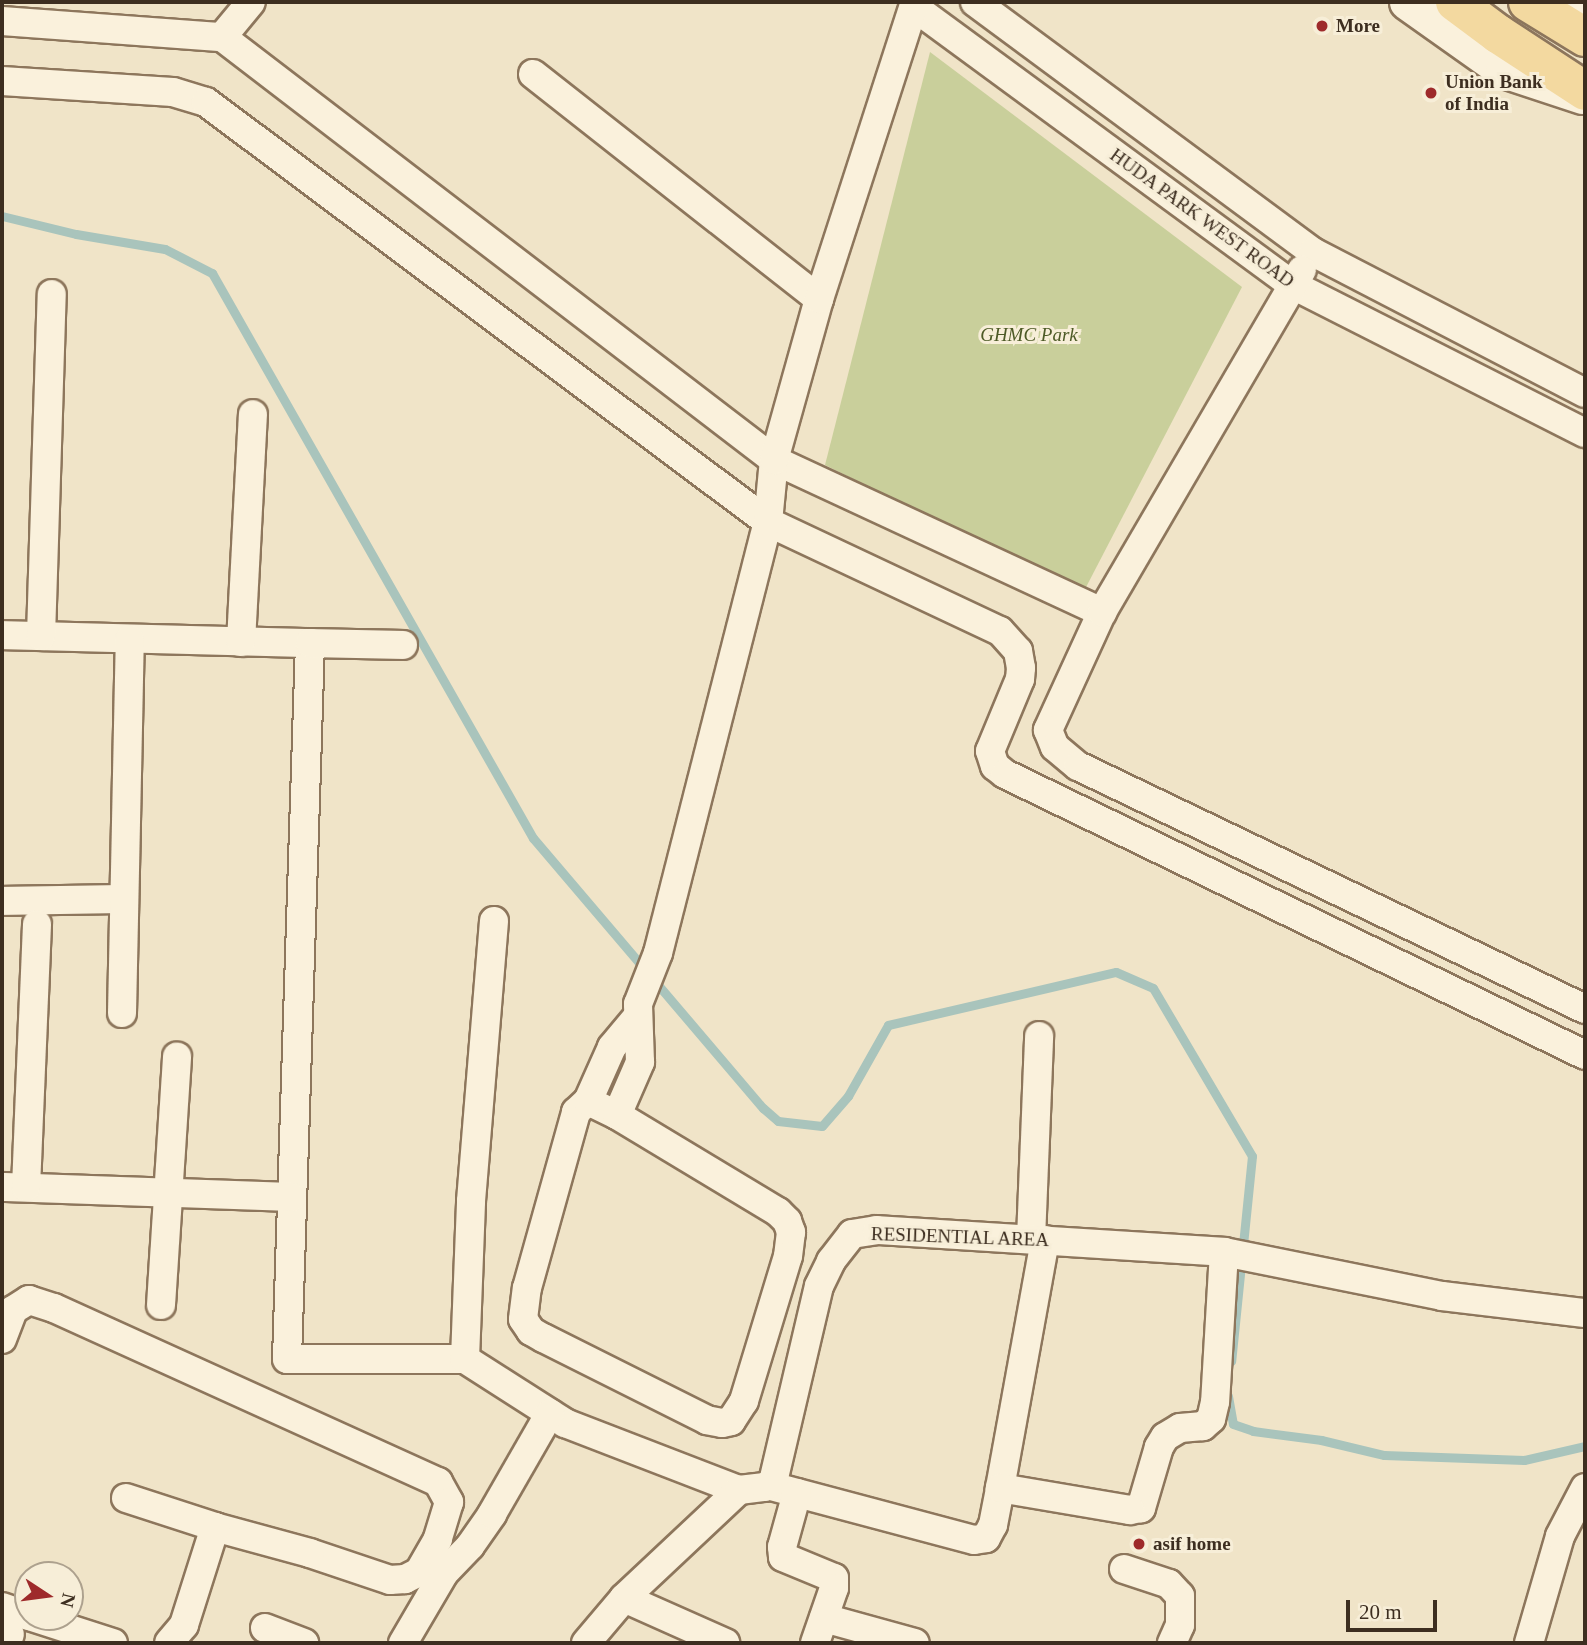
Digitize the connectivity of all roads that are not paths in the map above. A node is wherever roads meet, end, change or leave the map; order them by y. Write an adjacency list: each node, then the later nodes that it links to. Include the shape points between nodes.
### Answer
1 (251, 2): 10 (street)
2 (975, 2): 15 (street, HUDA PARK WEST ROAD)
3 (1407, 2): 14 (street, via 1503,70)
4 (1455, 2): 14 (main road)
5 (1528, 2): 11 (main road)
6 (1582, 2): 8 (street)
7 (915, 4): 16 (street, HUDA PARK WEST ROAD); 18 (street)
8 (1585, 7)
9 (2, 21): 10 (street)
10 (222, 37): 22 (street)
11 (1585, 37)
12 (533, 74): 18 (street)
13 (2, 81): 23 (street, via 173,92 206,102)
14 (1585, 94)
15 (1313, 252): 16 (street); 19 (street, HUDA PARK WEST ROAD)
16 (1293, 285): 21 (street, HUDA PARK WEST ROAD); 24 (street)
17 (52, 293): 26 (street)
18 (819, 299): 22 (street)
19 (1585, 393)
20 (253, 414): 28 (street)
21 (1585, 433)
22 (774, 460): 23 (street); 24 (street)
23 (768, 522): 36 (street, via 658,953); 39 (street, via 1000,631 1018,652 1021,668 990,751 995,766 1005,774)
24 (1102, 612): 35 (street, via 1048,730 1055,747 1078,766)
25 (2, 635): 26 (street)
26 (41, 636): 27 (street)
27 (130, 639): 28 (street); 31 (street)
28 (241, 642): 29 (street)
29 (310, 643): 30 (street); 45 (street)
30 (402, 645)
31 (124, 899): 32 (street); 37 (street)
32 (2, 901)
33 (494, 921): 51 (street, via 471,1201)
34 (37, 924): 43 (street)
35 (1585, 1009)
36 (638, 1010): 41 (street, via 612,1047); 42 (street, via 640,1062)
37 (122, 1013)
38 (1040, 1036): 46 (street)
39 (1585, 1055)
40 (177, 1057): 44 (street)
41 (588, 1101): 42 (street); 42 (street, via 576,1112 527,1288 523,1319 543,1338 707,1420 731,1421 744,1401 788,1256 788,1222)
42 (617, 1115)
43 (14, 1187): 44 (street)
44 (168, 1192): 45 (street); 48 (street)
45 (292, 1197): 51 (street, via 287,1359)
46 (1038, 1240): 47 (street, RESIDENTIAL AREA); 53 (street); 54 (street, RESIDENTIAL AREA, via 877,1230 852,1234 819,1286)
47 (1226, 1253): 49 (street, RESIDENTIAL AREA, via 1442,1296); 53 (street, via 1211,1419 1203,1426 1180,1428 1165,1437 1139,1510)
48 (161, 1305)
49 (1585, 1313)
50 (2, 1339): 58 (street, via 13,1310 30,1300 54,1308 438,1482 449,1502 438,1539 419,1572 390,1580)
51 (465, 1359): 52 (street)
52 (550, 1413): 56 (street, via 565,1423); 68 (street, via 492,1514 444,1573)
53 (1000, 1488): 54 (street, via 990,1532 980,1540)
54 (784, 1489): 56 (street); 62 (street, via 782,1553 790,1563 834,1578)
55 (1585, 1489): 73 (street, via 1560,1536)
56 (739, 1490): 60 (street)
57 (126, 1498): 58 (street)
58 (215, 1527): 66 (street, via 184,1625)
59 (1124, 1569): 72 (street, via 1169,1584 1180,1596 1180,1625)
60 (624, 1598): 69 (street); 70 (street)
61 (265, 1628): 67 (street)
62 (820, 1630): 64 (street)
63 (55, 1631): 65 (street)
64 (848, 1634): 71 (street)
65 (113, 1643)
66 (169, 1643)
67 (304, 1643)
68 (403, 1643)
69 (586, 1643)
70 (725, 1643)
71 (915, 1643)
72 (1172, 1643)
73 (1529, 1643)

